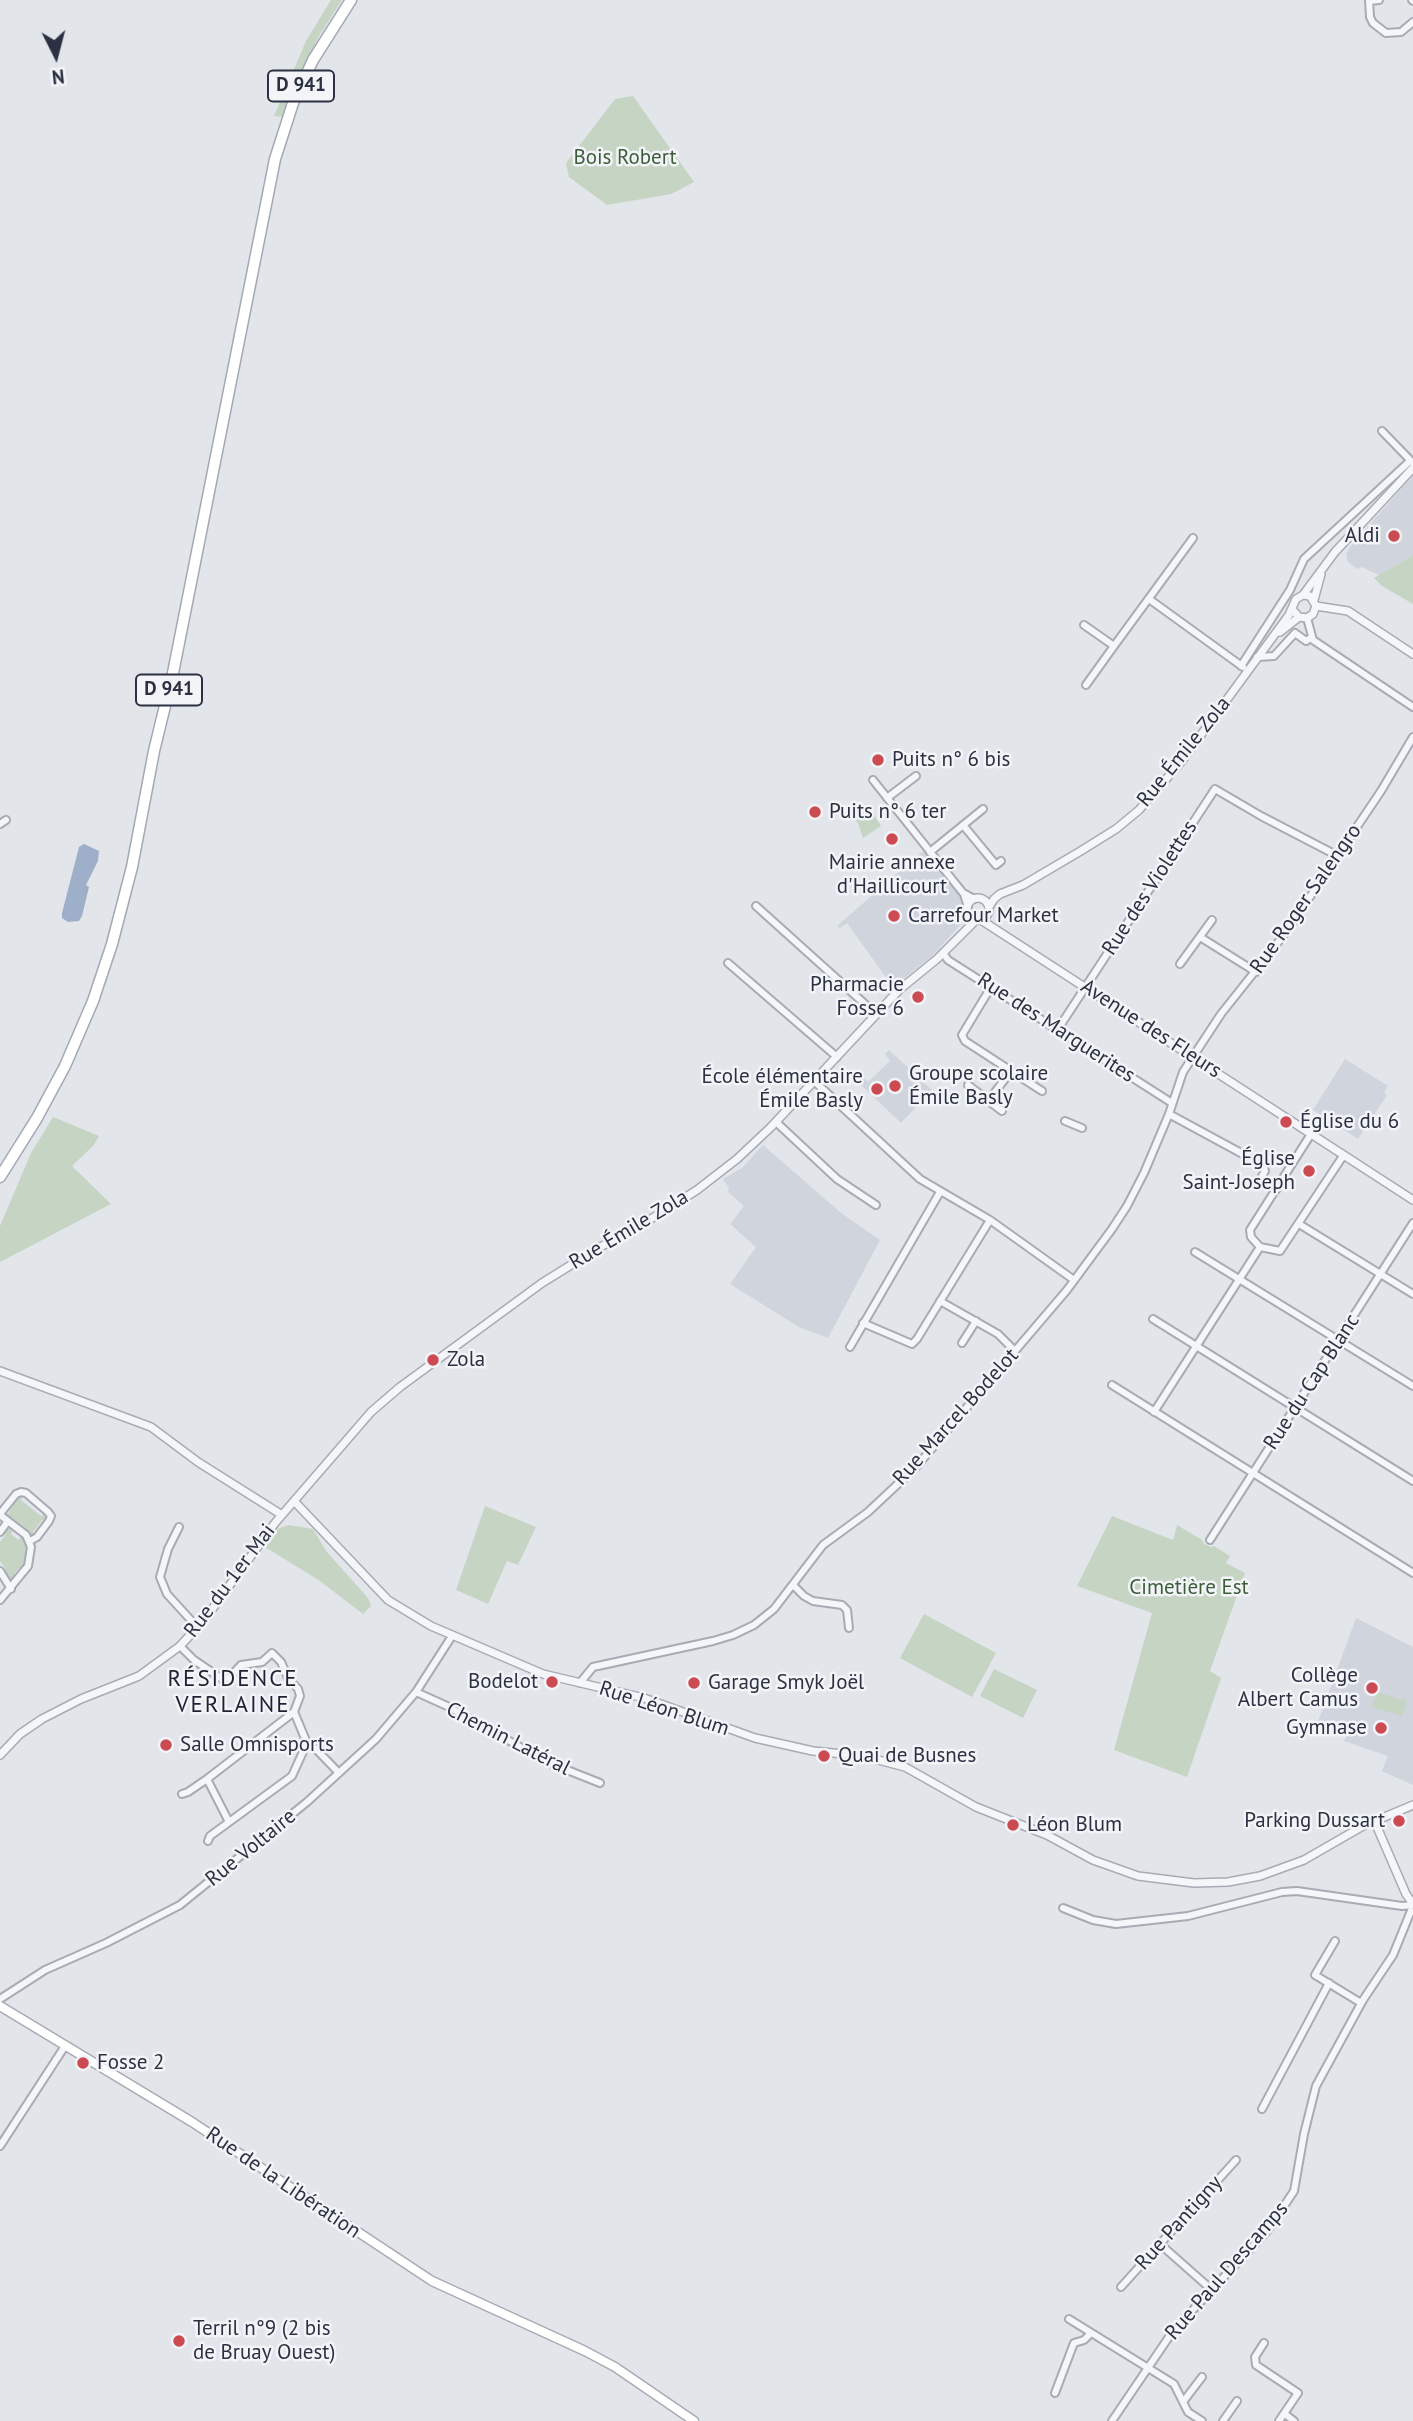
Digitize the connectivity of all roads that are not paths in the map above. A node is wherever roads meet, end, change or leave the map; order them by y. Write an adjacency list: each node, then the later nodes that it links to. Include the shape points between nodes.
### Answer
1 (351, 0): 64 (main road, D 941, via 313,60 275,159 176,660 112,944 65,1066)
2 (1379, 0): 3 (street)
3 (1369, 1): 4 (street, via 1373,23 1386,33 1401,32)
4 (1413, 22)
5 (1382, 431): 6 (street)
6 (1412, 464): 8 (street); 10 (street, via 1364,501 1304,559)
7 (1193, 538): 11 (street)
8 (1323, 568): 9 (street); 12 (street)
9 (1303, 595): 12 (street); 13 (street)
10 (1285, 597): 13 (street); 21 (street)
11 (1149, 599): 18 (street); 21 (street)
12 (1315, 603): 14 (street, via 1313,614); 19 (street, via 1348,611)
13 (1293, 606): 14 (street); 17 (street)
14 (1303, 617): 16 (street); 17 (street)
15 (1084, 625): 18 (street)
16 (1312, 637): 20 (street, via 1306,640 1295,633 1274,656); 23 (street)
17 (1269, 642): 20 (street, Rue Émile Zola)
18 (1114, 646): 22 (street)
19 (1413, 654)
20 (1257, 657): 21 (street, Rue Émile Zola)
21 (1244, 668): 33 (street, Rue Émile Zola, via 1179,765 1139,810 1088,847)
22 (1086, 685)
23 (1413, 708)
24 (1413, 737): 31 (street, Rue Roger Salengro)
25 (916, 776): 27 (street)
26 (873, 780): 27 (street)
27 (887, 798): 30 (street)
28 (983, 809): 29 (street)
29 (963, 825): 30 (street); 32 (street, via 996,865)
30 (930, 852): 34 (street)
31 (1338, 856): 44 (street, Rue Roger Salengro); 45 (street, Rue des Violettes, via 1215,789)
32 (1001, 862)
33 (1013, 889): 35 (street, Rue Émile Zola); 37 (street, Rue Émile Zola, via 993,899)
34 (963, 893): 35 (street); 38 (street)
35 (978, 899): 37 (street); 38 (street)
36 (756, 906): 47 (street)
37 (989, 907): 38 (street, Rue Émile Zola)
38 (976, 915): 41 (street, Rue Émile Zola); 45 (street, Avenue des Fleurs)
39 (1212, 920): 40 (street)
40 (1200, 937): 43 (street); 44 (street)
41 (943, 953): 46 (street, Rue des Marguerites); 47 (street, Rue Émile Zola)
42 (729, 963): 50 (street)
43 (1180, 964)
44 (1256, 972): 49 (street, Rue Roger Salengro)
45 (1086, 986): 48 (street, Rue des Violettes); 49 (street, Avenue des Fleurs)
46 (991, 987): 48 (street, Rue des Marguerites); 51 (street, via 962,1035)
47 (876, 1014): 50 (street, Rue Émile Zola)
48 (1058, 1029): 56 (street, Rue des Marguerites)
49 (1193, 1056): 56 (street, Rue Marcel Bodelot); 62 (street, Avenue des Fleurs)
50 (837, 1057): 52 (street, Rue Émile Zola)
51 (1011, 1070): 54 (street); 55 (street)
52 (814, 1081): 60 (street, Rue Émile Zola); 66 (street, via 911,1172)
53 (968, 1085): 55 (street)
54 (1042, 1091)
55 (989, 1100): 57 (street)
56 (1172, 1103): 58 (street, Rue Marcel Bodelot)
57 (1002, 1111)
58 (1169, 1114): 65 (street, via 1263,1165 1261,1178); 76 (street, Rue Marcel Bodelot, via 1127,1206)
59 (1065, 1121): 61 (street)
60 (776, 1122): 68 (street, via 837,1179); 94 (street, Rue Émile Zola, via 696,1190 542,1283 400,1387 371,1412)
61 (1082, 1128)
62 (1311, 1134): 63 (street, Avenue des Fleurs); 65 (street)
63 (1343, 1156): 67 (street, Avenue des Fleurs); 71 (street)
64 (0, 1177)
65 (1276, 1190): 72 (street, via 1250,1230)
66 (940, 1192): 69 (street); 81 (street)
67 (1413, 1200)
68 (876, 1205)
69 (990, 1220): 76 (street); 78 (street)
70 (1413, 1223): 74 (street, Rue du Cap Blanc)
71 (1298, 1224): 72 (street, via 1280,1251); 74 (street)
72 (1260, 1247): 75 (street)
73 (1195, 1252): 75 (street)
74 (1381, 1273): 77 (street); 82 (street, Rue du Cap Blanc)
75 (1240, 1278): 82 (street); 84 (street)
76 (1074, 1280): 86 (street, Rue Marcel Bodelot)
77 (1413, 1294)
78 (940, 1301): 80 (street); 81 (street, via 912,1344)
79 (1153, 1319): 84 (street)
80 (976, 1321): 83 (street); 86 (street)
81 (863, 1323): 85 (street)
82 (1339, 1340): 89 (street); 90 (street, Rue du Cap Blanc)
83 (962, 1343)
84 (1196, 1346): 90 (street); 91 (street)
85 (850, 1348)
86 (1015, 1351): 104 (street, Rue Marcel Bodelot, via 916,1467 824,1545)
87 (0, 1371): 96 (street, via 151,1427)
88 (1112, 1385): 91 (street)
89 (1413, 1386)
90 (1295, 1408): 92 (street, Rue du Cap Blanc); 93 (street)
91 (1154, 1412): 92 (street)
92 (1253, 1474): 100 (street, Rue du Cap Blanc); 103 (street)
93 (1413, 1481)
94 (294, 1502): 96 (street, Rue Émile Zola); 109 (street, Rue Léon Blum, via 388,1600)
95 (0, 1514): 97 (street); 101 (street, via 21,1492 48,1511 49,1521)
96 (282, 1515): 107 (street, Rue du 1er Mai)
97 (8, 1521): 99 (street); 101 (street)
98 (179, 1527): 107 (street, via 160,1577 167,1594)
99 (0, 1532)
100 (1210, 1540)
101 (30, 1541): 105 (street, via 28,1566)
102 (0, 1571): 105 (street)
103 (1413, 1573)
104 (793, 1585): 108 (street, via 813,1601 842,1605); 111 (street, Rue Marcel Bodelot, via 771,1612 733,1635 593,1667)
105 (11, 1589): 106 (street)
106 (0, 1600)
107 (198, 1628): 110 (street, Rue du 1er Mai)
108 (849, 1628)
109 (452, 1636): 111 (street, Rue Léon Blum, via 543,1674); 112 (street, Rue Voltaire)
110 (180, 1646): 113 (street, via 222,1679 241,1665 262,1662 272,1653 298,1689); 115 (street, Rue du 1er Mai, via 139,1675 42,1718)
111 (580, 1683): 121 (street, Rue Léon Blum, via 644,1698 776,1744 890,1762 976,1807 1138,1876 1184,1883 1260,1876 1296,1864)
112 (416, 1692): 116 (street, Rue Voltaire); 118 (street, Chemin Latéral, via 547,1762)
113 (294, 1712): 114 (street); 117 (street)
114 (307, 1743): 116 (street); 122 (street, via 292,1776)
115 (0, 1755)
116 (339, 1773): 129 (street, Rue Voltaire, via 180,1905 45,1970)
117 (207, 1779): 119 (street); 122 (street)
118 (600, 1783)
119 (181, 1794)
120 (1413, 1805): 121 (street, Rue Léon Blum)
121 (1374, 1820): 124 (street)
122 (229, 1822): 123 (street)
123 (208, 1841)
124 (1413, 1905): 125 (street, via 1297,1891 1188,1916 1128,1924 1093,1920); 126 (street, Rue Paul Descamps)
125 (1063, 1908)
126 (1410, 1920): 130 (street, Rue Paul Descamps)
127 (1335, 1941): 128 (street, via 1315,1975)
128 (1329, 1983): 130 (street); 133 (street)
129 (0, 1999)
130 (1361, 2003): 138 (street, Rue Paul Descamps, via 1316,2086 1294,2191 1273,2224)
131 (0, 2006): 132 (main road, Rue de la Libération)
132 (65, 2046): 134 (street); 148 (main road, Rue de la Libération, via 192,2122 432,2281 615,2367)
133 (1262, 2109)
134 (0, 2146)
135 (1236, 2160): 136 (street, Rue Pantigny)
136 (1160, 2244): 137 (street, Rue Pantigny); 138 (street)
137 (1121, 2287)
138 (1212, 2290): 142 (street, Rue Paul Descamps, via 1173,2331)
139 (1069, 2319): 140 (street)
140 (1091, 2333): 142 (street); 144 (street, via 1074,2343)
141 (1264, 2343): 147 (street, via 1255,2357 1256,2365 1298,2393)
142 (1148, 2367): 146 (street, via 1174,2384); 149 (street, Rue Paul Descamps)
143 (1202, 2377): 146 (street)
144 (1055, 2393)
145 (1237, 2401): 151 (street)
146 (1183, 2402): 150 (street, via 1188,2412)
147 (1285, 2414): 152 (street); 153 (street)
148 (694, 2421)
149 (1112, 2421)
150 (1202, 2421)
151 (1223, 2421)
152 (1279, 2421)
153 (1294, 2421)

